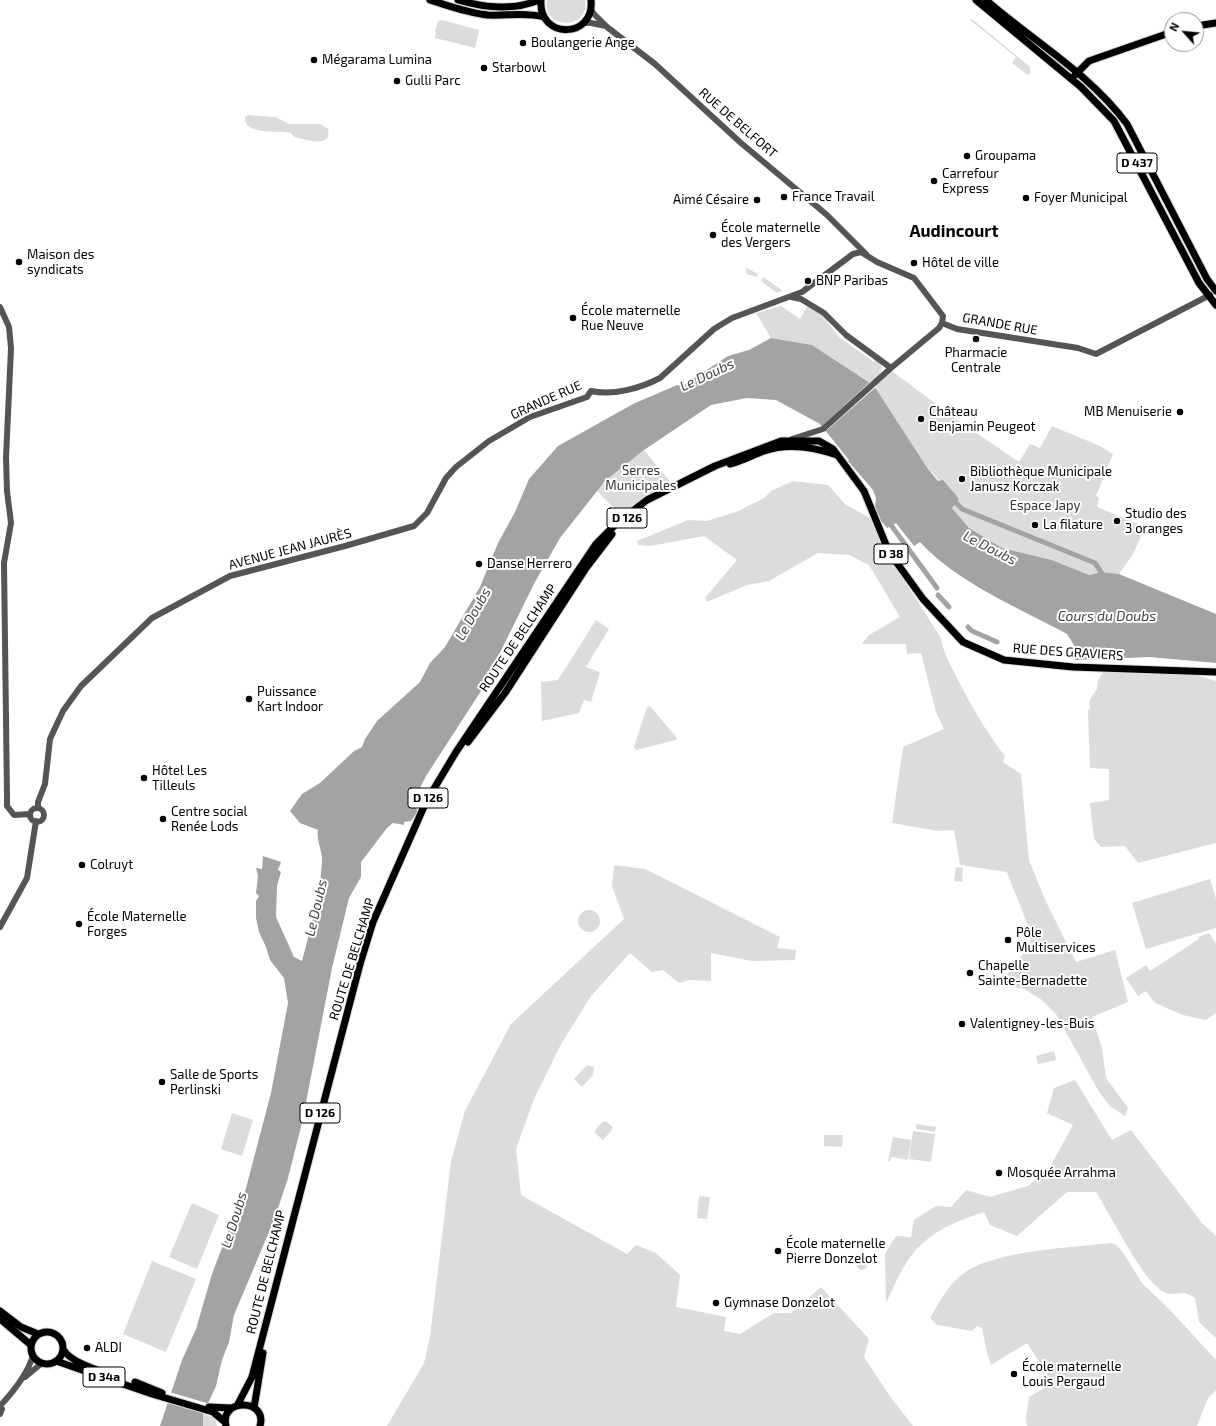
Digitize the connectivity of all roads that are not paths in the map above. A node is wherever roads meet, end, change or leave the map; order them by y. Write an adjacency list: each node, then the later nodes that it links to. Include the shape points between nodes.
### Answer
1 (430, 0): 8 (main road, via 485,15)
2 (458, 0): 3 (main road, via 505,8)
3 (540, 0): 8 (main road)
4 (592, 0): 7 (main road)
5 (976, 0): 14 (main road, D 437)
6 (986, 0): 14 (main road, D 437)
7 (591, 10): 9 (main road); 12 (street, RUE DE BELFORT)
8 (544, 17): 9 (main road, via 552,26 562,30 572,29)
9 (584, 23): 12 (street, RUE DE BELFORT)
10 (1216, 23): 11 (main road)
11 (1204, 25)
12 (607, 27): 17 (street, RUE DE BELFORT, via 660,69)
13 (1164, 35): 15 (main road, via 1089,61)
14 (1040, 47): 15 (main road, D 437); 16 (main road, D 437)
15 (1078, 73): 16 (main road); 20 (main road, D 437, via 1101,93 1127,124)
16 (1072, 80): 20 (main road, D 437, via 1101,105 1114,121 1197,280)
17 (853, 240): 18 (street); 19 (street, RUE DE BELFORT)
18 (853, 254): 19 (street); 21 (street, GRANDE RUE)
19 (866, 254): 24 (street, GRANDE RUE, via 872,260 914,278 943,316)
20 (1214, 293): 22 (main road, D 437); 24 (street, GRANDE RUE, via 1096,354 1078,348 957,329)
21 (801, 296): 25 (street, via 828,316 846,335); 31 (street, GRANDE RUE, via 760,307 722,323 651,383 602,394 592,391 587,397 530,417 497,435 446,478)
22 (1216, 305)
23 (0, 307): 36 (street, via 9,327 11,348 6,458 11,523 4,563 3,615 7,796 8,806 14,815)
24 (942, 323): 25 (street)
25 (891, 368): 26 (street)
26 (823, 429): 27 (street); 28 (street)
27 (792, 439): 28 (main road, ROUTE DE BELCHAMP / D 126); 49 (main road, ROUTE DE BELCHAMP / D 126, via 715,466 647,500 614,525 577,570 438,780 417,821 373,922 253,1372)
28 (819, 441): 29 (street, ROUTE DE BELCHAMP / D 126, via 783,444); 30 (main road, RUE DES GRAVIERS / D 38, via 828,445)
29 (765, 451): 30 (main road, via 802,446); 51 (main road, ROUTE DE BELCHAMP / D 126, via 716,468 660,496 617,528 586,568 509,687 455,760 428,803 378,918 364,958 264,1346)
30 (837, 455): 32 (main road, RUE DES GRAVIERS / D 38, via 864,491 889,552 923,599 962,642 1004,660 1073,667)
31 (428, 513): 35 (street, AVENUE JEAN JAURÈS, via 420,522 407,529 230,576 152,618 81,686 63,711 50,739 45,784)
32 (1187, 670): 33 (main road, RUE DES GRAVIERS / D 38); 34 (main road, RUE DES GRAVIERS / D 38)
33 (1216, 672)
34 (1216, 676)
35 (38, 808): 36 (street, via 33,809); 37 (street, via 44,816 40,821)
36 (30, 814): 37 (street)
37 (36, 821): 38 (street, via 28,878)
38 (0, 927)
39 (0, 1311): 41 (main road, via 21,1327)
40 (0, 1319): 42 (main road)
41 (38, 1334): 42 (main road); 43 (main road, via 55,1334 61,1340)
42 (31, 1345): 44 (main road)
43 (63, 1349): 45 (main road); 48 (main road, D 34a, via 66,1354 82,1363)
44 (33, 1355): 46 (main road); 47 (street)
45 (56, 1362): 46 (main road); 48 (main road, D 34a)
46 (42, 1364): 47 (street)
47 (19, 1382): 52 (street)
48 (162, 1394): 53 (main road, D 34a)
49 (238, 1404): 50 (main road); 51 (main road)
50 (231, 1408): 53 (main road, D 34a); 54 (main road, via 226,1415)
51 (254, 1408): 55 (main road, via 260,1417)
52 (0, 1410)
53 (213, 1410): 54 (main road, D 34a)
54 (226, 1424)
55 (260, 1426)

